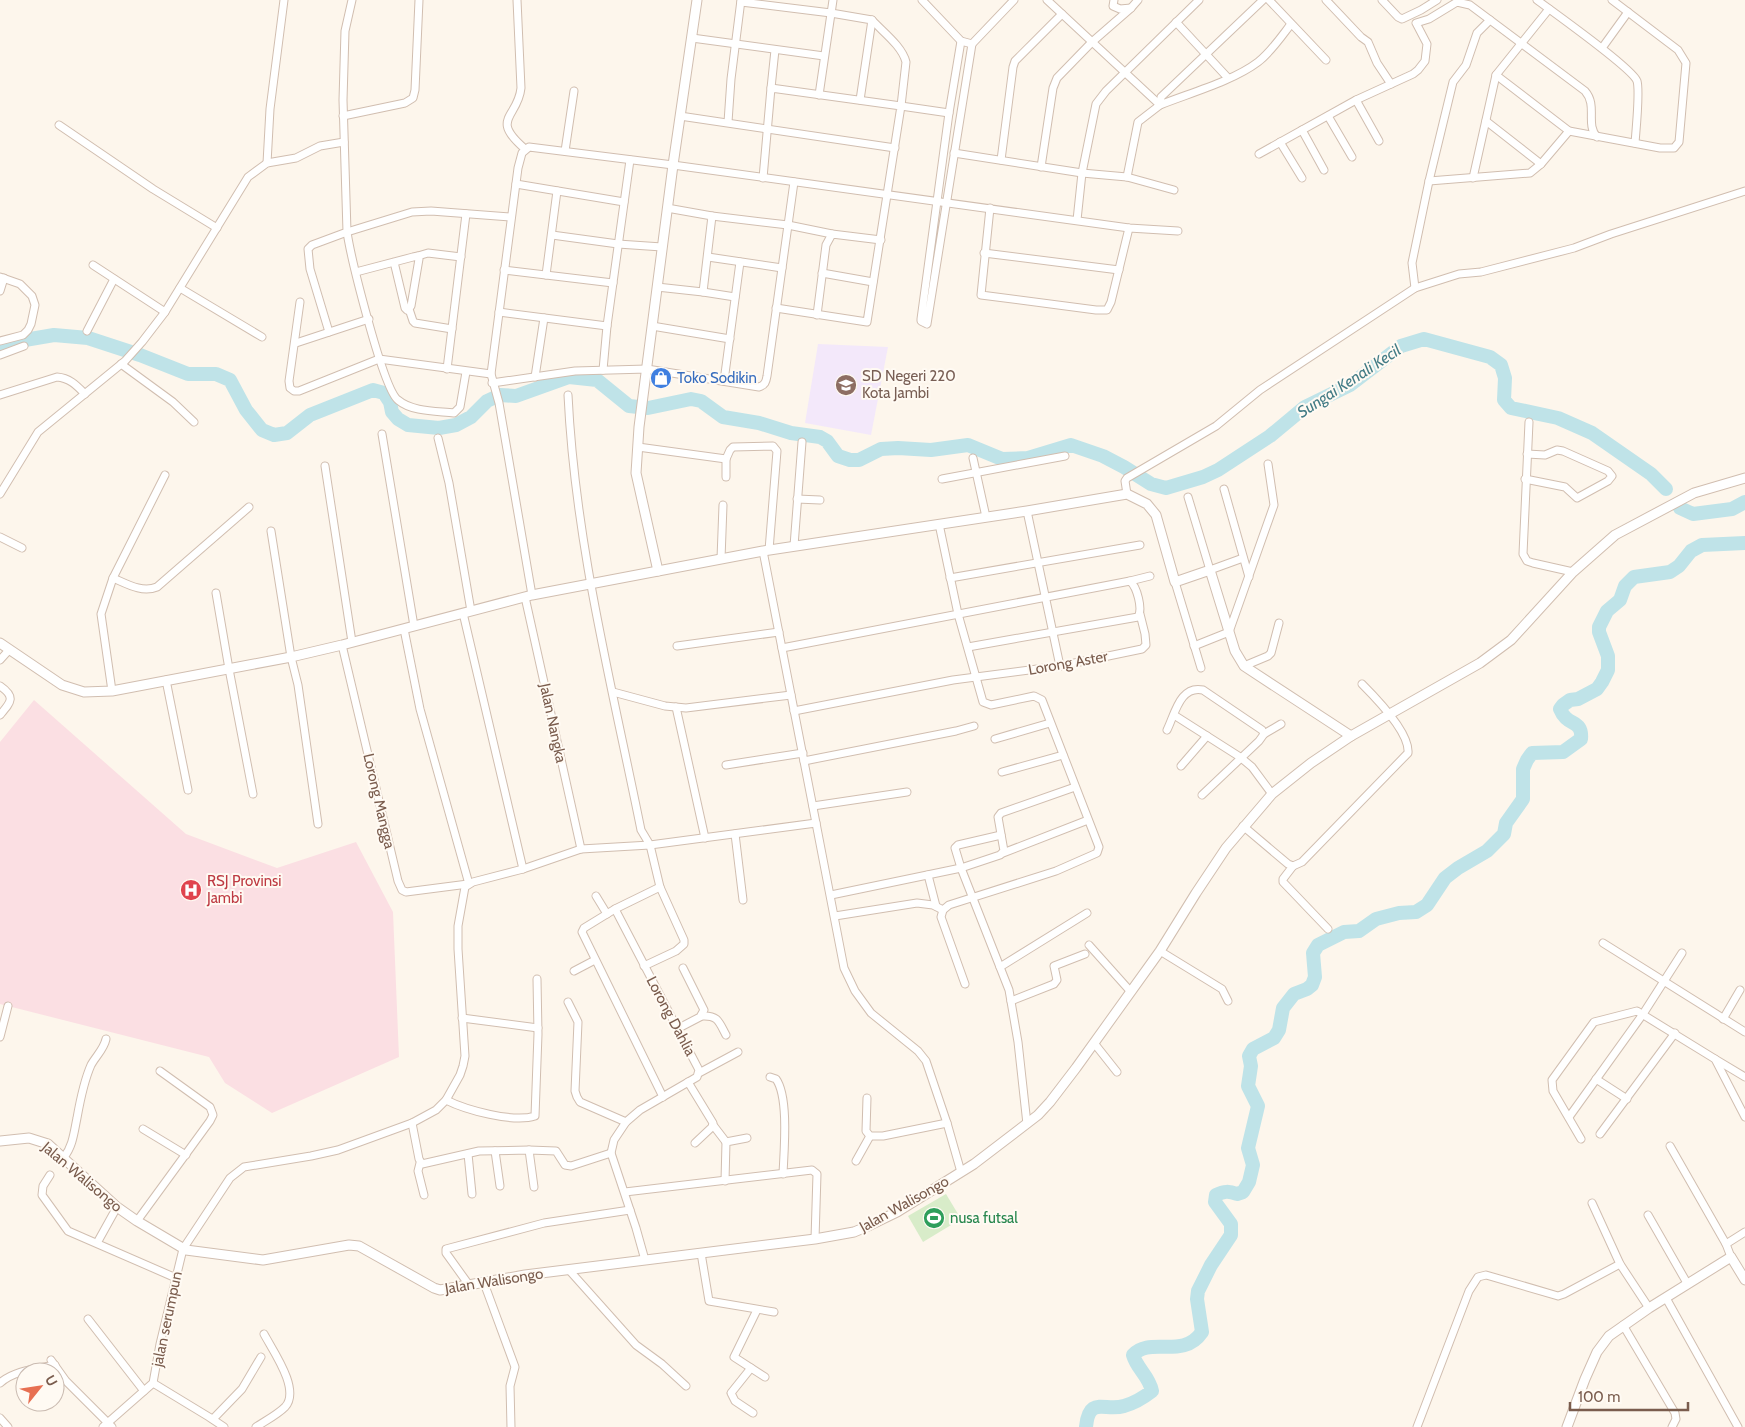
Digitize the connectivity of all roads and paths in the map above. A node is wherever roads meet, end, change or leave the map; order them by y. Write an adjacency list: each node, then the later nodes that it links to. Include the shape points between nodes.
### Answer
1 (284, 0): 80 (street, via 270,109)
2 (352, 0): 58 (street, via 345,30)
3 (419, 0): 58 (street, via 413,98 405,103)
4 (517, 0): 73 (street, via 521,88 507,124 513,137)
5 (697, 0): 35 (street)
6 (833, 0): 27 (street)
7 (922, 0): 36 (street)
8 (1014, 0): 40 (street)
9 (1047, 0): 29 (street)
10 (1107, 0): 22 (street)
11 (1138, 0): 24 (street)
12 (1199, 0): 33 (street)
13 (1263, 0): 43 (street)
14 (1269, 0): 34 (street)
15 (1326, 0): 49 (street, via 1368,42 1376,63)
16 (1382, 0): 26 (street, via 1400,18)
17 (1437, 0): 26 (street)
18 (1444, 0): 23 (street)
19 (1537, 0): 25 (street)
20 (1612, 0): 28 (street)
21 (741, 1): 27 (street); 38 (street)
22 (1114, 3): 24 (street, via 1120,10)
23 (1449, 6): 30 (street); 32 (street, via 1457,2 1470,5)
24 (1130, 8): 37 (street)
25 (1549, 9): 39 (street); 41 (street)
26 (1421, 10): 30 (street)
27 (831, 12): 31 (street); 44 (street)
28 (1628, 12): 41 (street); 71 (street, via 1678,50 1686,63 1679,142 1674,148)
29 (1062, 14): 37 (street); 79 (street, via 1015,61)
30 (1429, 19): 49 (street, via 1416,23 1427,44 1425,61 1412,74)
31 (872, 20): 53 (street); 56 (street, via 905,58)
32 (1490, 20): 39 (street); 92 (street, via 1476,33 1466,65 1454,80)
33 (1176, 22): 43 (street); 46 (street)
34 (1292, 24): 45 (street); 48 (street, via 1260,61)
35 (692, 38): 38 (street); 59 (street)
36 (961, 41): 40 (street); 57 (street)
37 (1092, 42): 46 (street); 85 (street, via 1057,78)
38 (735, 43): 42 (street); 62 (street)
39 (1521, 43): 47 (street); 67 (street, via 1590,97 1593,132)
40 (972, 44): 75 (street)
41 (1602, 48): 71 (street, via 1637,80)
42 (775, 50): 44 (street); 50 (street)
43 (1206, 53): 48 (street); 55 (street, via 1162,96)
44 (824, 56): 52 (street)
45 (1326, 60)
46 (1125, 72): 55 (street); 87 (street, via 1096,104)
47 (1496, 75): 61 (street); 66 (street)
48 (1228, 78): 55 (street)
49 (1391, 84): 54 (street)
50 (771, 88): 52 (street); 64 (street)
51 (574, 91): 74 (street)
52 (819, 95): 53 (street)
53 (860, 100): 56 (street)
54 (1356, 100): 60 (street); 68 (street)
55 (1160, 105): 88 (street, via 1138,122)
56 (901, 106): 57 (street); 72 (street)
57 (950, 113): 83 (street)
58 (343, 116): 69 (street)
59 (680, 116): 62 (street); 82 (street)
60 (1328, 116): 65 (street); 77 (street)
61 (1486, 121): 81 (street); 91 (street)
62 (728, 122): 64 (street)
63 (59, 125): 108 (street)
64 (767, 130): 72 (street); 89 (street)
65 (1302, 130): 70 (street); 86 (street)
66 (1569, 131): 67 (street); 81 (street)
67 (1597, 137): 71 (street)
68 (1379, 141)
69 (344, 142): 80 (street, via 320,146 296,158); 111 (street)
70 (1280, 142): 76 (street); 90 (street)
71 (1636, 143)
72 (895, 148): 98 (street)
73 (525, 149): 74 (street); 94 (street, Jalan Nangka, via 520,157)
74 (565, 151): 78 (street)
75 (954, 153): 79 (street); 84 (street)
76 (1259, 154)
77 (1352, 157)
78 (630, 160): 82 (street); 99 (street)
79 (1002, 160): 85 (street)
80 (267, 163): 108 (street, via 248,177)
81 (1542, 164): 91 (street, via 1530,173)
82 (673, 165): 89 (street); 101 (street)
83 (942, 166): 84 (street); 100 (street)
84 (952, 167): 100 (street)
85 (1041, 167): 87 (street)
86 (1324, 170)
87 (1082, 173): 88 (street); 106 (street)
88 (1127, 177): 95 (street)
89 (763, 178): 93 (street)
90 (1302, 178)
91 (1473, 178): 92 (street)
92 (1429, 181): 136 (street, via 1412,263)
93 (794, 182): 98 (street); 107 (street)
94 (516, 184): 97 (street); 105 (street, Jalan Nangka)
95 (1174, 190)
96 (1745, 190): 136 (street, via 1574,248 1481,272 1459,274)
97 (557, 191): 99 (street); 113 (street)
98 (888, 194): 100 (street); 114 (street)
99 (624, 202): 115 (street)
100 (942, 202): 100 (street, via 927,324 921,319); 102 (street)
101 (667, 208): 104 (street); 116 (street)
102 (990, 208): 106 (street); 117 (street)
103 (466, 214): 105 (street); 111 (street, via 412,212); 119 (street)
104 (712, 216): 107 (street); 120 (street)
105 (511, 217): 125 (street, Jalan Nangka)
106 (1077, 220): 109 (street)
107 (788, 225): 112 (street); 124 (street)
108 (217, 228): 135 (street)
109 (1130, 228): 110 (street); 126 (street)
110 (1178, 231)
111 (347, 232): 127 (street); 152 (street, via 308,249 310,269)
112 (832, 234): 114 (street); 128 (street, via 827,241)
113 (552, 235): 115 (street); 129 (street)
114 (880, 240): 132 (street)
115 (618, 244): 116 (street); 133 (street)
116 (662, 248): 134 (street)
117 (984, 253): 126 (street); 126 (street, via 980,295 1096,310 1109,307)
118 (418, 256): 119 (street, via 428,253); 121 (street); 142 (street)
119 (461, 257): 150 (street)
120 (708, 257): 122 (street); 138 (street)
121 (394, 262): 127 (street); 142 (street, via 405,308)
122 (740, 262): 124 (street); 139 (street)
123 (93, 265): 131 (street)
124 (782, 268): 141 (street)
125 (504, 270): 129 (street); 144 (street, Jalan Nangka)
126 (1119, 270)
127 (356, 272): 147 (street)
128 (822, 273): 132 (street); 145 (street)
129 (546, 275): 133 (street)
130 (2, 278): 137 (street); 155 (street, via 20,284 35,304 28,330 23,335)
131 (114, 279): 143 (street); 151 (street)
132 (874, 282): 145 (street, via 867,322)
133 (613, 283): 148 (street)
134 (657, 286): 138 (street); 149 (street)
135 (180, 288): 143 (street); 153 (street)
136 (1415, 288): 192 (street, via 1260,390 1216,426 1129,477 1125,481)
137 (0, 290)
138 (703, 292): 139 (street)
139 (735, 298): 154 (street)
140 (300, 302): 156 (street)
141 (776, 308): 145 (street); 167 (street, via 766,383 759,387)
142 (408, 309): 150 (street, via 415,323)
143 (165, 312): 160 (street)
144 (499, 312): 146 (street); 165 (street, Jalan Nangka)
145 (817, 315)
146 (544, 318): 148 (street); 166 (street)
147 (369, 319): 152 (street); 159 (street)
148 (607, 326): 163 (street)
149 (652, 326): 154 (street); 161 (street)
150 (452, 328): 162 (street)
151 (87, 331)
152 (329, 332): 156 (street)
153 (262, 337)
154 (730, 339): 167 (street)
155 (0, 342)
156 (296, 343): 159 (street, via 289,384 295,391)
157 (24, 346): 158 (street)
158 (0, 355)
159 (379, 359): 162 (street); 164 (street, via 394,396 418,409 458,411)
160 (123, 362): 169 (street); 172 (street)
161 (647, 368): 163 (street); 167 (street); 177 (street)
162 (447, 369): 164 (street)
163 (603, 370): 166 (street)
164 (466, 372): 165 (street)
165 (491, 374): 168 (street, Jalan Nangka)
166 (535, 376): 168 (street)
167 (724, 381)
168 (492, 383): 221 (street, Jalan Nangka, via 499,403)
169 (85, 394): 170 (street, via 68,380 57,377); 191 (street, via 36,434)
170 (0, 395)
171 (568, 395): 219 (street, via 570,439)
172 (194, 422)
173 (1528, 422): 178 (street)
174 (382, 434): 227 (street)
175 (438, 438): 223 (street, via 449,483)
176 (802, 442): 194 (street)
177 (638, 446): 181 (street); 211 (street, via 636,474)
178 (1527, 454): 189 (street); 189 (street, via 1563,451 1608,471 1612,476 1577,498 1566,487)
179 (1065, 456): 184 (street)
180 (973, 458): 184 (street)
181 (726, 459): 186 (street); 206 (street, via 736,446 774,446 777,451)
182 (1268, 464): 216 (street, via 1274,505)
183 (324, 466): 232 (street)
184 (977, 473): 188 (street); 199 (street)
185 (165, 475): 214 (street)
186 (726, 477)
187 (1745, 478): 212 (street, Jalan Walisongo, via 1694,493 1615,535)
188 (942, 479)
189 (1525, 479): 212 (street, via 1525,559)
190 (1224, 489): 207 (street)
191 (0, 494)
192 (1127, 494): 198 (street); 218 (street, via 1147,504 1156,515)
193 (1188, 497): 210 (street)
194 (797, 499): 195 (street); 204 (street)
195 (820, 500)
196 (723, 505): 208 (street)
197 (249, 507): 214 (street, via 157,587 144,589)
198 (1027, 511): 199 (street); 209 (street)
199 (986, 517): 200 (street)
200 (939, 524): 204 (street); 215 (street)
201 (271, 531): 240 (street)
202 (0, 537): 205 (street)
203 (1140, 545): 209 (street)
204 (794, 546): 206 (street)
205 (22, 548)
206 (766, 551): 208 (street); 230 (street)
207 (1243, 558): 210 (street); 216 (street)
208 (721, 559): 211 (street)
209 (1038, 563): 215 (street); 222 (street)
210 (1210, 570): 218 (street); 231 (street)
211 (658, 571): 219 (street)
212 (1573, 572): 255 (street, Jalan Walisongo, via 1500,650)
213 (1150, 576): 217 (street)
214 (113, 578): 250 (street, via 101,619)
215 (950, 578): 224 (street)
216 (1249, 578): 231 (street)
217 (1130, 581): 222 (street); 225 (street)
218 (1175, 582): 236 (street)
219 (591, 584): 221 (street); 251 (street)
220 (216, 593): 245 (street)
221 (528, 596): 223 (street); 287 (street, Jalan Nangka)
222 (1046, 597): 224 (street); 229 (street)
223 (467, 612): 227 (street); 291 (street)
224 (958, 614): 237 (street); 238 (street)
225 (1140, 614): 229 (street, via 1138,617); 242 (street, Lorong Aster, via 1146,645 1142,649)
226 (1279, 623): 243 (street, via 1268,656)
227 (414, 626): 228 (street)
228 (404, 629): 232 (street); 293 (street, via 420,709)
229 (1054, 631): 237 (street); 242 (street)
230 (779, 632): 235 (street); 238 (street)
231 (1229, 632): 236 (street); 243 (street, via 1238,660)
232 (352, 642): 234 (street)
233 (0, 643): 239 (street)
234 (342, 645): 240 (street); 293 (street, Lorong Mangga, via 402,890)
235 (677, 646)
236 (1194, 646): 244 (street)
237 (968, 647): 246 (street)
238 (782, 648): 252 (street)
239 (9, 650): 241 (street); 250 (street, via 68,687 84,692)
240 (291, 657): 245 (street); 281 (street)
241 (0, 660)
242 (1060, 666): 246 (street, Lorong Aster)
243 (1244, 666): 264 (street)
244 (1201, 668)
245 (229, 669): 247 (street); 275 (street)
246 (976, 677): 254 (street, Lorong Aster); 258 (street, via 983,702 992,705 1034,696 1042,700)
247 (166, 680): 250 (street); 273 (street)
248 (1362, 684): 255 (street)
249 (0, 686): 256 (street, via 11,698)
250 (112, 690)
251 (613, 692): 253 (street); 286 (street, via 641,830)
252 (791, 695): 253 (street); 254 (street)
253 (676, 707): 285 (street)
254 (794, 711): 267 (street)
255 (1390, 713): 264 (street, Jalan Walisongo); 289 (street, via 1408,745 1408,753 1302,862)
256 (0, 715)
257 (1174, 715): 261 (street); 262 (street, via 1182,696 1199,689); 263 (street)
258 (1050, 723): 265 (street); 266 (street)
259 (1281, 724): 262 (street)
260 (974, 726): 267 (street)
261 (1167, 730)
262 (1264, 734): 268 (street)
263 (1207, 736): 268 (street); 270 (street)
264 (1352, 736): 276 (street, Jalan Walisongo)
265 (995, 739)
266 (1063, 755): 271 (street); 272 (street)
267 (804, 757): 269 (street); 278 (street)
268 (1240, 757): 276 (street, via 1252,767); 277 (street)
269 (726, 765)
270 (1181, 766)
271 (1002, 772)
272 (1076, 787): 279 (street); 284 (street, via 1001,813 998,817)
273 (188, 790)
274 (907, 792): 278 (street)
275 (253, 794)
276 (1272, 794): 282 (street, Jalan Walisongo)
277 (1202, 795)
278 (813, 806): 280 (street)
279 (1088, 820): 288 (street); 297 (street, via 1099,847 1097,853 1056,871)
280 (816, 823): 283 (street); 295 (street)
281 (318, 824)
282 (1243, 826): 289 (street); 307 (street, Jalan Walisongo)
283 (735, 834): 285 (street); 298 (street)
284 (1001, 835): 288 (street); 290 (street, via 955,847)
285 (705, 838): 286 (street)
286 (650, 845): 287 (street); 294 (street)
287 (581, 849): 291 (street)
288 (1003, 853): 290 (street)
289 (1293, 866): 304 (street, via 1283,882)
290 (961, 868): 292 (street); 297 (street)
291 (523, 869): 293 (street)
292 (928, 875): 295 (street); 299 (street)
293 (469, 884): 326 (street, via 464,890 458,926)
294 (660, 887): 300 (street); 311 (street, via 684,944)
295 (831, 895): 303 (street)
296 (596, 896): 302 (street)
297 (973, 898): 299 (street); 312 (street)
298 (743, 900)
299 (940, 908): 303 (street, via 917,903); 317 (street)
300 (616, 909): 302 (street); 311 (street, Lorong Dahlia)
301 (1087, 913): 312 (street)
302 (607, 914): 310 (street, via 583,930)
303 (835, 916): 354 (street, via 844,968 855,991 871,1013 922,1056 929,1067)
304 (1328, 929)
305 (1603, 943): 316 (street)
306 (1089, 945): 319 (street)
307 (1160, 951): 319 (street, Jalan Walisongo); 321 (street, via 1222,989)
308 (1086, 954): 320 (street, via 1054,966 1054,984)
309 (1682, 954): 316 (street)
310 (595, 960): 314 (street); 346 (street)
311 (644, 966): 330 (street, Lorong Dahlia)
312 (1000, 967): 320 (street)
313 (683, 968): 325 (street, via 704,1010)
314 (574, 971)
315 (537, 979): 329 (street)
316 (1664, 982): 324 (street); 327 (street)
317 (966, 984)
318 (1740, 990): 327 (street)
319 (1131, 992): 336 (street, Jalan Walisongo)
320 (1011, 1001): 355 (street)
321 (1228, 1001)
322 (568, 1002): 352 (street, via 578,1022 576,1097 580,1102)
323 (8, 1006): 328 (street)
324 (1643, 1014): 332 (street); 344 (street); 350 (street, via 1635,1011 1594,1022 1557,1072 1552,1086)
325 (702, 1016): 330 (street); 333 (street, via 710,1015 716,1019)
326 (462, 1018): 329 (street); 348 (street, via 464,1066)
327 (1723, 1018): 331 (street)
328 (2, 1025): 334 (street)
329 (538, 1028): 348 (street, via 535,1117 518,1118 471,1110)
330 (678, 1030): 341 (street, Lorong Dahlia)
331 (1745, 1032)
332 (1675, 1033): 338 (street); 349 (street)
333 (726, 1035)
334 (0, 1037)
335 (106, 1039): 371 (street, via 91,1065 74,1138)
336 (1094, 1043): 340 (street); 355 (street, Jalan Walisongo, via 1050,1102)
337 (738, 1052): 341 (street)
338 (1715, 1059): 343 (street); 351 (street)
339 (160, 1071): 370 (street, via 212,1110 213,1115)
340 (1117, 1072)
341 (700, 1073): 345 (street, Lorong Dahlia)
342 (770, 1077): 375 (street, via 776,1079 780,1087 784,1112)
343 (1745, 1077)
344 (1596, 1079): 349 (street); 350 (street)
345 (688, 1082): 346 (street, Lorong Dahlia); 356 (street)
346 (663, 1097): 352 (street, Lorong Dahlia)
347 (867, 1098): 359 (street, via 866,1131)
348 (446, 1100): 353 (street, via 436,1110)
349 (1627, 1100): 358 (street)
350 (1569, 1117): 361 (street)
351 (1745, 1117)
352 (626, 1122): 369 (street, Lorong Dahlia, via 614,1140)
353 (412, 1123): 373 (street); 392 (street, via 338,1150 244,1166 230,1178)
354 (948, 1123): 359 (street); 374 (street)
355 (1027, 1124): 374 (street, Jalan Walisongo)
356 (713, 1125): 363 (street); 364 (street)
357 (144, 1130): 370 (street)
358 (1600, 1134)
359 (870, 1136): 372 (street)
360 (747, 1138): 363 (street)
361 (1581, 1139)
362 (0, 1141): 371 (street, Jalan Walisongo, via 36,1140 48,1144)
363 (726, 1142): 377 (street)
364 (695, 1143)
365 (1670, 1146): 391 (street)
366 (529, 1150): 367 (street); 369 (street, via 556,1151 567,1166); 379 (street)
367 (495, 1151): 368 (street); 378 (street)
368 (468, 1154): 373 (street, via 429,1164); 381 (street)
369 (611, 1154): 380 (street)
370 (186, 1155): 387 (street)
371 (64, 1158): 384 (street, Jalan Walisongo)
372 (856, 1161)
373 (420, 1163): 382 (street, via 418,1171)
374 (962, 1172): 389 (street, Jalan Walisongo, via 866,1227)
375 (784, 1174): 377 (street); 389 (street, via 816,1172)
376 (50, 1175): 390 (street, via 42,1186 42,1195 66,1229)
377 (725, 1180): 380 (street)
378 (500, 1186)
379 (534, 1187)
380 (625, 1192): 385 (street)
381 (472, 1194)
382 (424, 1195)
383 (1592, 1204): 396 (street)
384 (117, 1207): 387 (street, Jalan Walisongo); 390 (street)
385 (630, 1210): 395 (street); 402 (street, via 544,1223 446,1249)
386 (1648, 1215): 401 (street)
387 (137, 1221): 392 (street, Jalan Walisongo)
388 (1745, 1232): 391 (street)
389 (815, 1240): 393 (street, Jalan Walisongo)
390 (97, 1243): 398 (street)
391 (1726, 1244): 394 (street)
392 (182, 1249): 398 (street, jalan serumpun); 402 (street, Jalan Walisongo, via 262,1260 360,1246 437,1289)
393 (701, 1253): 395 (street, Jalan Walisongo); 405 (street, via 709,1301)
394 (1731, 1257): 399 (street); 401 (street)
395 (644, 1260): 397 (street, Jalan Walisongo)
396 (1620, 1264): 404 (street); 425 (street, via 1558,1296 1492,1276 1478,1277 1469,1291)
397 (569, 1270): 400 (street, Jalan Walisongo); 415 (street, via 636,1344)
398 (176, 1278): 414 (street, jalan serumpun)
399 (1745, 1280)
400 (484, 1283): 402 (street, Jalan Walisongo); 424 (street, via 515,1367 510,1386)
401 (1687, 1283): 403 (street)
402 (469, 1285)
403 (1666, 1298): 404 (street); 428 (street)
404 (1649, 1308): 408 (street)
405 (757, 1310): 406 (street); 411 (street, via 734,1358)
406 (774, 1312)
407 (88, 1319): 416 (street)
408 (1623, 1325): 426 (street, via 1597,1352); 427 (street, via 1675,1413)
409 (264, 1334): 423 (street, via 287,1376 290,1393 284,1408)
410 (261, 1357): 419 (street, via 242,1389)
411 (751, 1368): 412 (street); 417 (street, via 731,1394 736,1402)
412 (765, 1377)
413 (0, 1383): 420 (street, via 19,1372 53,1363)
414 (153, 1383): 416 (street, jalan serumpun); 419 (street)
415 (686, 1386)
416 (144, 1391): 420 (street, jalan serumpun)
417 (753, 1413)
418 (0, 1418): 421 (street)
419 (213, 1419): 422 (street)
420 (107, 1425)
421 (8, 1427)
422 (224, 1427)
423 (256, 1427)
424 (511, 1427)
425 (1417, 1427)
426 (1567, 1427)
427 (1672, 1427)
428 (1738, 1427)

